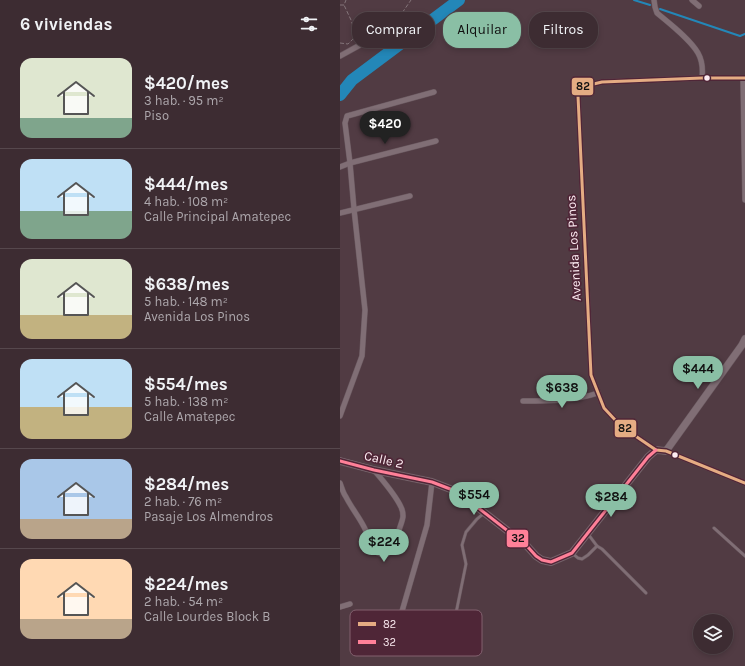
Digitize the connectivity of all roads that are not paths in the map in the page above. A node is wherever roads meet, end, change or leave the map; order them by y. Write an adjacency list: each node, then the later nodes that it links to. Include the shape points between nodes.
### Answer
1 (654, 0): 6 (street, via 657,13 689,41 698,53 703,70)
2 (692, 0): 3 (street)
3 (699, 6)
4 (355, 48): 5 (street)
5 (340, 56)
6 (702, 78): 7 (street, Avenida Los Pinos); 17 (street, Avenida Los Pinos, via 602,82 581,87 578,96 591,375)
7 (744, 78): 13 (street)
8 (434, 92): 10 (street, via 347,116 345,123)
9 (436, 142): 10 (street)
10 (350, 163): 11 (street); 14 (street)
11 (340, 167)
12 (410, 196): 14 (street)
13 (745, 200)
14 (354, 210): 15 (street); 19 (street, via 365,310 362,356)
15 (340, 213)
16 (745, 339): 21 (street)
17 (598, 393): 18 (street, via 584,398 556,401); 20 (street, Avenida Los Pinos, via 604,408 618,423)
18 (523, 401)
19 (340, 416)
20 (656, 450): 21 (street, Avenida Los Pinos); 29 (street)
21 (666, 451): 26 (street, Avenida Los Pinos)
22 (340, 461): 23 (street, Calle 2)
23 (374, 470): 24 (street, Calle 2); 25 (street, via 396,498 404,515 390,552 377,552 371,544)
24 (432, 482): 27 (street, Calle 2, via 458,492); 36 (street, via 426,525)
25 (340, 483)
26 (745, 483)
27 (484, 512): 31 (street, Calle 2, via 542,560 552,562); 37 (lane, via 466,532 462,545 466,564)
28 (714, 528): 32 (lane)
29 (587, 533): 30 (lane); 31 (street)
30 (597, 546): 31 (lane, via 582,559); 33 (lane)
31 (572, 553)
32 (745, 556)
33 (646, 593)
34 (350, 604): 35 (street)
35 (340, 607)
36 (402, 610)
37 (457, 610)

